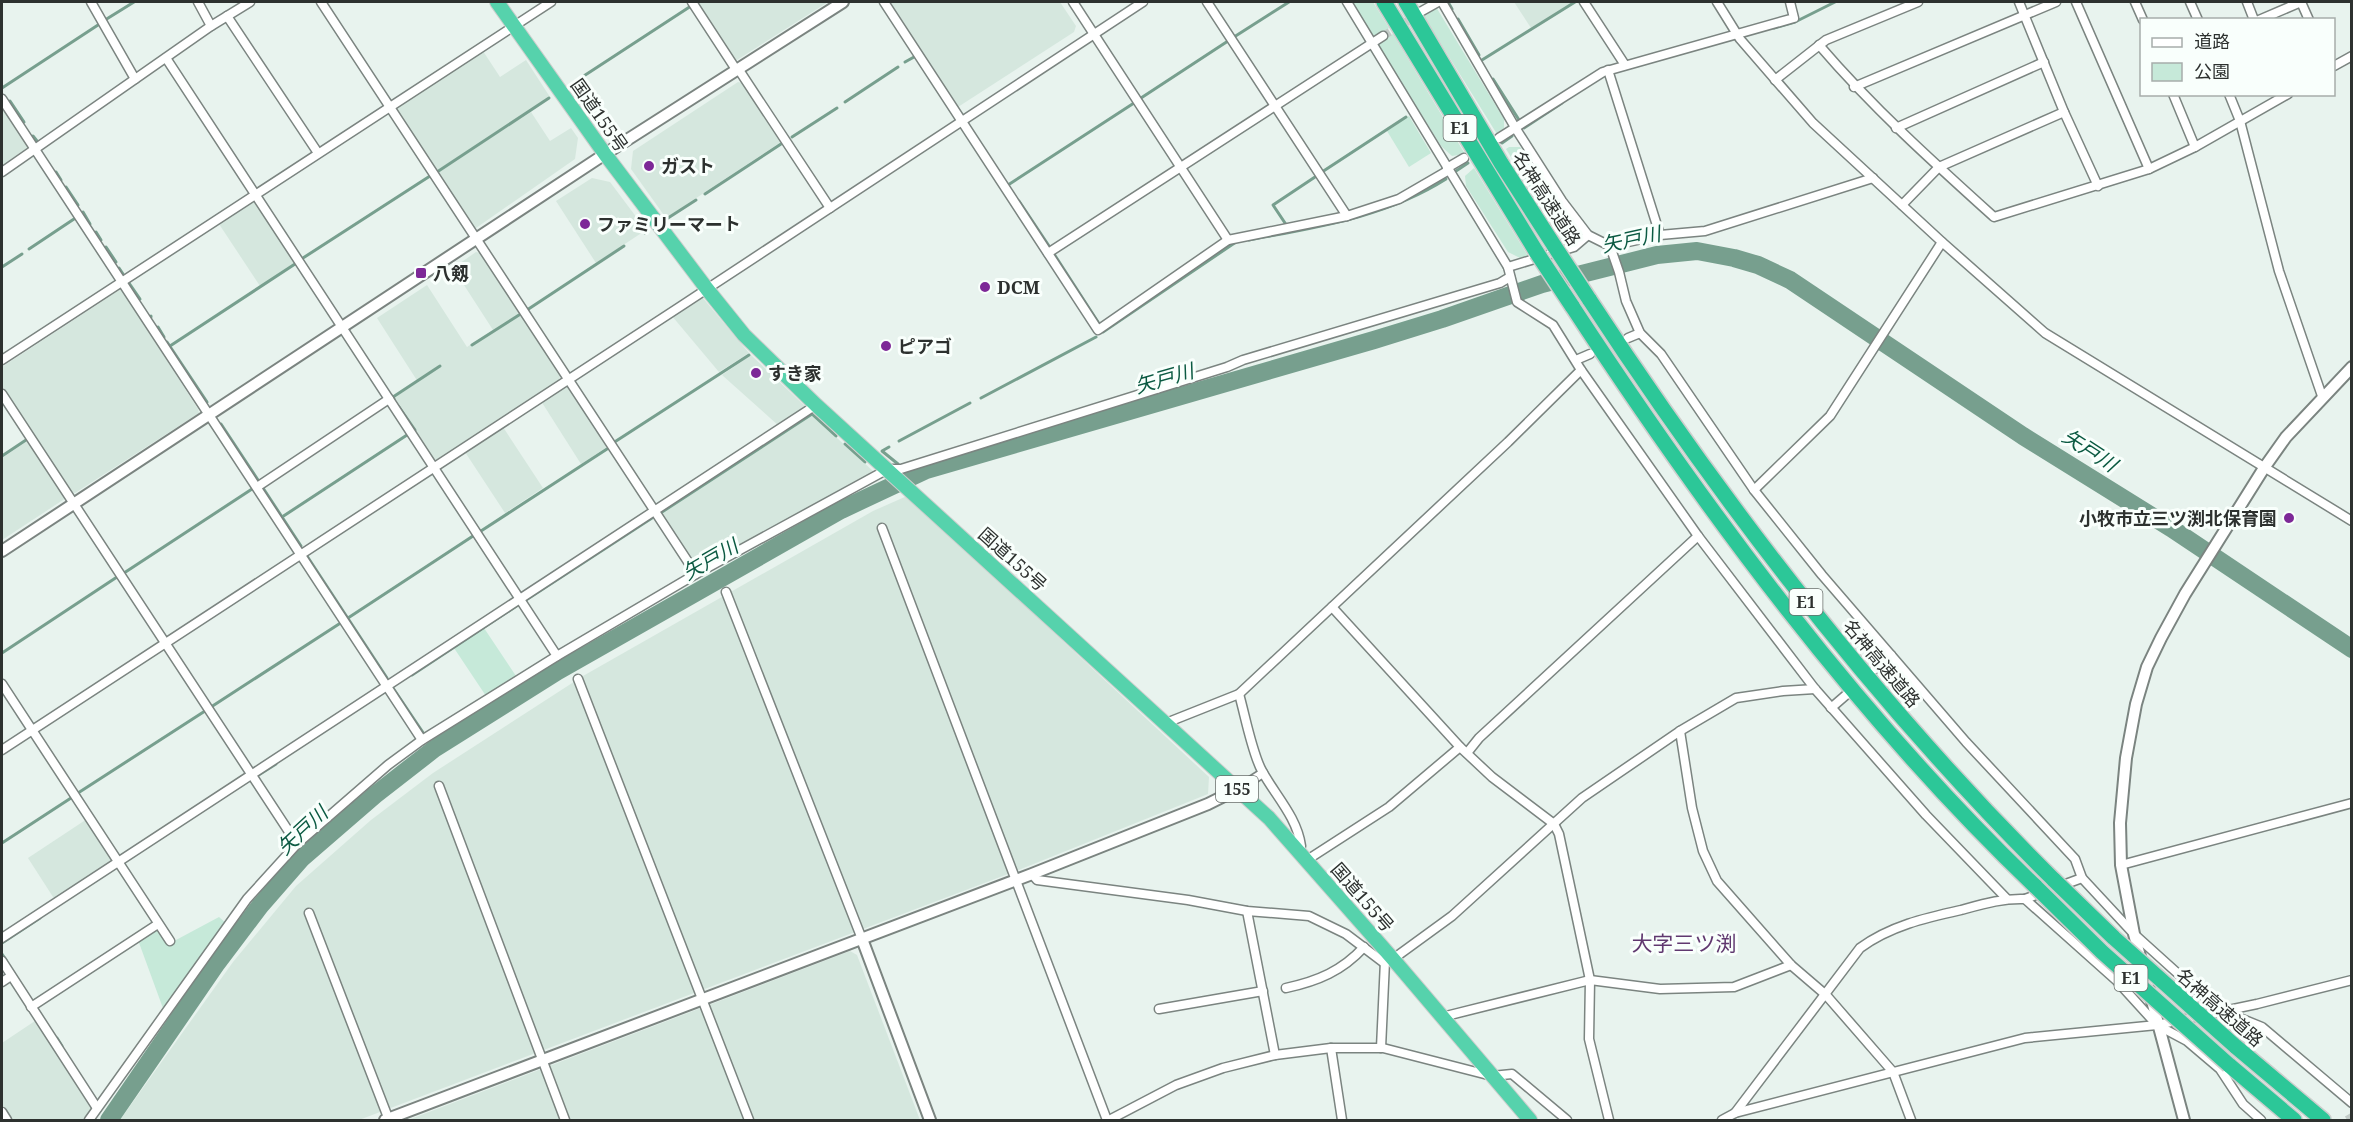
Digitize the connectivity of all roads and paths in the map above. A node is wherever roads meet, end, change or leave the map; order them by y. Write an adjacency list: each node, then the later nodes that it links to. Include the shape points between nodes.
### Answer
1 (91, 2): 50 (street)
2 (198, 2): 37 (street)
3 (250, 2): 30 (street)
4 (321, 2): 58 (street)
5 (497, 2): 36 (highway, 国道155号 / 155)
6 (550, 2): 36 (street)
7 (692, 2): 48 (street)
8 (843, 2): 48 (street)
9 (884, 2): 60 (street)
10 (1073, 2): 38 (street)
11 (1143, 2): 38 (street)
12 (1207, 2): 57 (street)
13 (1347, 2): 41 (street)
14 (1384, 2): 152 (highway, 名神高速道路 / E1, bridge, via 1537,253 1705,499 1880,721)
15 (1406, 2): 204 (highway, 名神高速道路 / E1, bridge, via 1501,163 1636,372 1813,612 1962,784 2054,880 2235,1046)
16 (1440, 2): 28 (street); 63 (street)
17 (1584, 2): 46 (street)
18 (1717, 2): 39 (street)
19 (1790, 2): 39 (street, via 1794,18)
20 (1918, 2): 42 (street)
21 (2019, 2): 29 (street)
22 (2056, 2): 29 (street)
23 (2076, 2): 73 (street)
24 (2135, 2): 31 (street)
25 (2190, 2): 32 (street)
26 (2247, 2): 33 (street)
27 (2301, 2): 34 (street); 35 (street)
28 (1422, 11)
29 (2025, 15): 45 (street); 52 (street)
30 (227, 16): 37 (street); 67 (street)
31 (2142, 18)
32 (2197, 18)
33 (2253, 18)
34 (2264, 18)
35 (2308, 18)
36 (515, 25): 58 (street); 68 (highway, 国道155号 / 155)
37 (211, 26): 44 (street)
38 (1094, 34): 60 (street); 70 (street)
39 (1737, 34): 46 (street); 51 (street)
40 (1383, 36): 41 (street)
41 (1372, 43): 57 (street); 72 (street)
42 (1819, 45): 51 (street); 52 (street)
43 (2352, 56): 47 (street)
44 (166, 58): 50 (street); 77 (street)
45 (2044, 62): 59 (street); 62 (street)
46 (1625, 65): 49 (street)
47 (2335, 65)
48 (738, 70): 68 (street); 79 (street)
49 (1608, 70): 63 (street); 82 (street)
50 (135, 79): 66 (street)
51 (1775, 80): 75 (street, via 1813,123)
52 (1854, 87): 62 (street)
53 (2174, 96): 65 (street)
54 (2230, 96): 61 (street)
55 (2284, 96): 61 (street)
56 (2, 99): 66 (street)
57 (1275, 106): 70 (street); 80 (street)
58 (389, 107): 67 (street); 83 (street)
59 (2064, 112): 71 (street); 76 (street)
60 (962, 120): 79 (street); 87 (street)
61 (2240, 121): 65 (street); 102 (street, via 2279,271)
62 (1896, 128): 71 (street)
63 (1516, 129): 64 (street); 81 (street)
64 (1499, 138)
65 (2195, 147): 73 (street)
66 (35, 150): 74 (street); 90 (street)
67 (318, 153): 77 (street)
68 (605, 154): 83 (street); 91 (highway, 国道155号 / 155)
69 (1464, 158): 72 (street)
70 (1181, 167): 84 (street); 87 (street)
71 (1939, 167): 76 (street, via 1994,217); 78 (street)
72 (1448, 169): 80 (street, via 1399,199); 88 (street)
73 (2149, 169): 76 (street)
74 (2, 172)
75 (1872, 178): 78 (street); 82 (street, via 1706,231)
76 (2098, 186)
77 (255, 194): 90 (street); 92 (street)
78 (1902, 205): 85 (street)
79 (830, 208): 91 (street)
80 (1347, 216): 84 (street)
81 (1588, 235): 86 (street); 88 (street, via 1574,247)
82 (1660, 235): 86 (street)
83 (476, 240): 92 (street); 100 (street)
84 (1228, 240): 87 (street, via 1098,330)
85 (1942, 242): 107 (street, via 2045,333); 110 (street, via 1830,416)
86 (1610, 248): 93 (street)
87 (1048, 253)
88 (1508, 267): 89 (street)
89 (1510, 278): 97 (street, via 1517,302 1554,325); 108 (street)
90 (122, 282): 96 (street); 105 (street)
91 (707, 289): 100 (street); 104 (highway, 国道155号 / 155, via 744,335)
92 (343, 328): 103 (street); 105 (street)
93 (1640, 333): 94 (street); 110 (street, via 1661,354)
94 (1628, 338)
95 (1590, 354): 97 (street)
96 (2, 360)
97 (1576, 360): 99 (street)
98 (2352, 367): 102 (street)
99 (1581, 370): 115 (street); 121 (street)
100 (568, 380): 106 (street); 112 (street)
101 (2, 393): 111 (street)
102 (2322, 396): 107 (street)
103 (389, 399): 106 (street); 109 (street)
104 (816, 405): 108 (highway, 国道155号 / 155); 112 (street)
105 (210, 416): 109 (street); 111 (street)
106 (434, 467): 117 (street); 120 (street)
107 (2264, 468): 113 (street); 148 (street, via 2207,558 2147,667 2126,758)
108 (889, 471): 118 (street); 133 (highway, 国道155号 / 155)
109 (257, 487): 117 (street)
110 (1754, 490): 123 (street)
111 (74, 505): 116 (street); 122 (street)
112 (654, 511): 118 (street); 120 (street)
113 (2352, 521)
114 (882, 528): 151 (street)
115 (1698, 536): 129 (street); 138 (street)
116 (2, 551)
117 (301, 554): 122 (street); 128 (street)
118 (696, 574): 124 (street)
119 (726, 592): 159 (street)
120 (520, 599): 124 (street); 128 (street)
121 (1332, 607): 130 (street); 138 (street)
122 (165, 643): 134 (street); 140 (street)
123 (1891, 655): 125 (street); 150 (street, via 2075,859)
124 (557, 656): 136 (street)
125 (1875, 669)
126 (578, 679): 172 (street)
127 (2, 684): 134 (street)
128 (387, 686): 136 (street); 140 (street)
129 (1815, 689): 132 (street); 135 (street, via 1736,698)
130 (1239, 694): 133 (street); 139 (street)
131 (1846, 695): 132 (street)
132 (1831, 708): 153 (street, via 1926,816)
133 (1166, 723): 142 (highway, 国道155号 / 155)
134 (32, 730): 137 (street); 147 (street)
135 (1680, 731): 144 (street, via 1582,798); 164 (street, via 1702,851 1717,881)
136 (422, 740): 145 (street)
137 (2, 750)
138 (1464, 750): 144 (street, via 1492,777); 146 (street, via 1389,807)
139 (1263, 773): 142 (street); 146 (street, via 1285,805)
140 (251, 775): 145 (street); 147 (street)
141 (439, 786): 181 (street)
142 (1238, 789): 146 (highway, 国道155号 / 155); 149 (street)
143 (2352, 803): 148 (street)
144 (1554, 824): 162 (street, via 1452,916); 166 (street)
145 (297, 844): 185 (street, via 247,899)
146 (1302, 855): 162 (highway, 国道155号 / 155)
147 (118, 862): 156 (street); 158 (street)
148 (2121, 865): 157 (street)
149 (1032, 874): 151 (street); 154 (street, via 1037,880)
150 (2082, 878): 152 (street); 157 (street)
151 (1015, 880): 159 (street); 194 (street)
152 (2031, 893): 153 (street); 177 (street); 203 (highway, 名神高速道路 / E1, bridge)
153 (2007, 898): 171 (street, via 1909,922 1875,936 1860,948)
154 (1247, 910): 161 (street, via 1309,916); 170 (street)
155 (309, 913): 190 (street)
156 (158, 924): 160 (street); 173 (street)
157 (2134, 934): 175 (street); 177 (street)
158 (2, 938)
159 (862, 939): 172 (street); 193 (street)
160 (170, 941)
161 (1364, 947): 162 (street); 169 (street, via 1331,975)
162 (1389, 960): 176 (highway, 国道155号 / 155); 179 (street)
163 (2, 961): 165 (street)
164 (1791, 965): 166 (street, via 1734,987 1660,989); 171 (street)
165 (11, 976): 168 (street); 173 (street)
166 (1590, 980): 176 (street); 198 (street, via 1589,1039)
167 (2352, 980): 175 (street)
168 (2, 982)
169 (1286, 988)
170 (1263, 992): 174 (street); 180 (street)
171 (1826, 995): 182 (street); 187 (street)
172 (702, 999): 181 (street); 192 (street)
173 (31, 1007): 185 (street)
174 (1159, 1009)
175 (2220, 1010): 177 (street); 184 (street, via 2262,1027)
176 (1442, 1017): 183 (highway, 国道155号 / 155)
177 (2157, 1025): 182 (street, via 2025,1038); 201 (street); 202 (street, via 2187,1041 2220,1069 2243,1104)
178 (1331, 1048): 179 (street); 180 (street); 195 (street)
179 (1381, 1048): 183 (street)
180 (1275, 1055): 194 (street, via 1176,1085)
181 (541, 1059): 190 (street); 191 (street)
182 (1893, 1072): 187 (street); 200 (street)
183 (1492, 1076): 196 (highway, 国道155号 / 155); 197 (street, via 1512,1074)
184 (2352, 1103)
185 (97, 1108): 189 (street)
186 (2, 1112): 188 (street)
187 (1736, 1113): 199 (street)
188 (7, 1120)
189 (88, 1120)
190 (388, 1120)
191 (565, 1120)
192 (748, 1120)
193 (930, 1120)
194 (1108, 1120)
195 (1342, 1120)
196 (1530, 1120)
197 (1567, 1120)
198 (1610, 1120)
199 (1722, 1120)
200 (1911, 1120)
201 (2183, 1120)
202 (2261, 1120)
203 (2294, 1120)
204 (2323, 1120)

